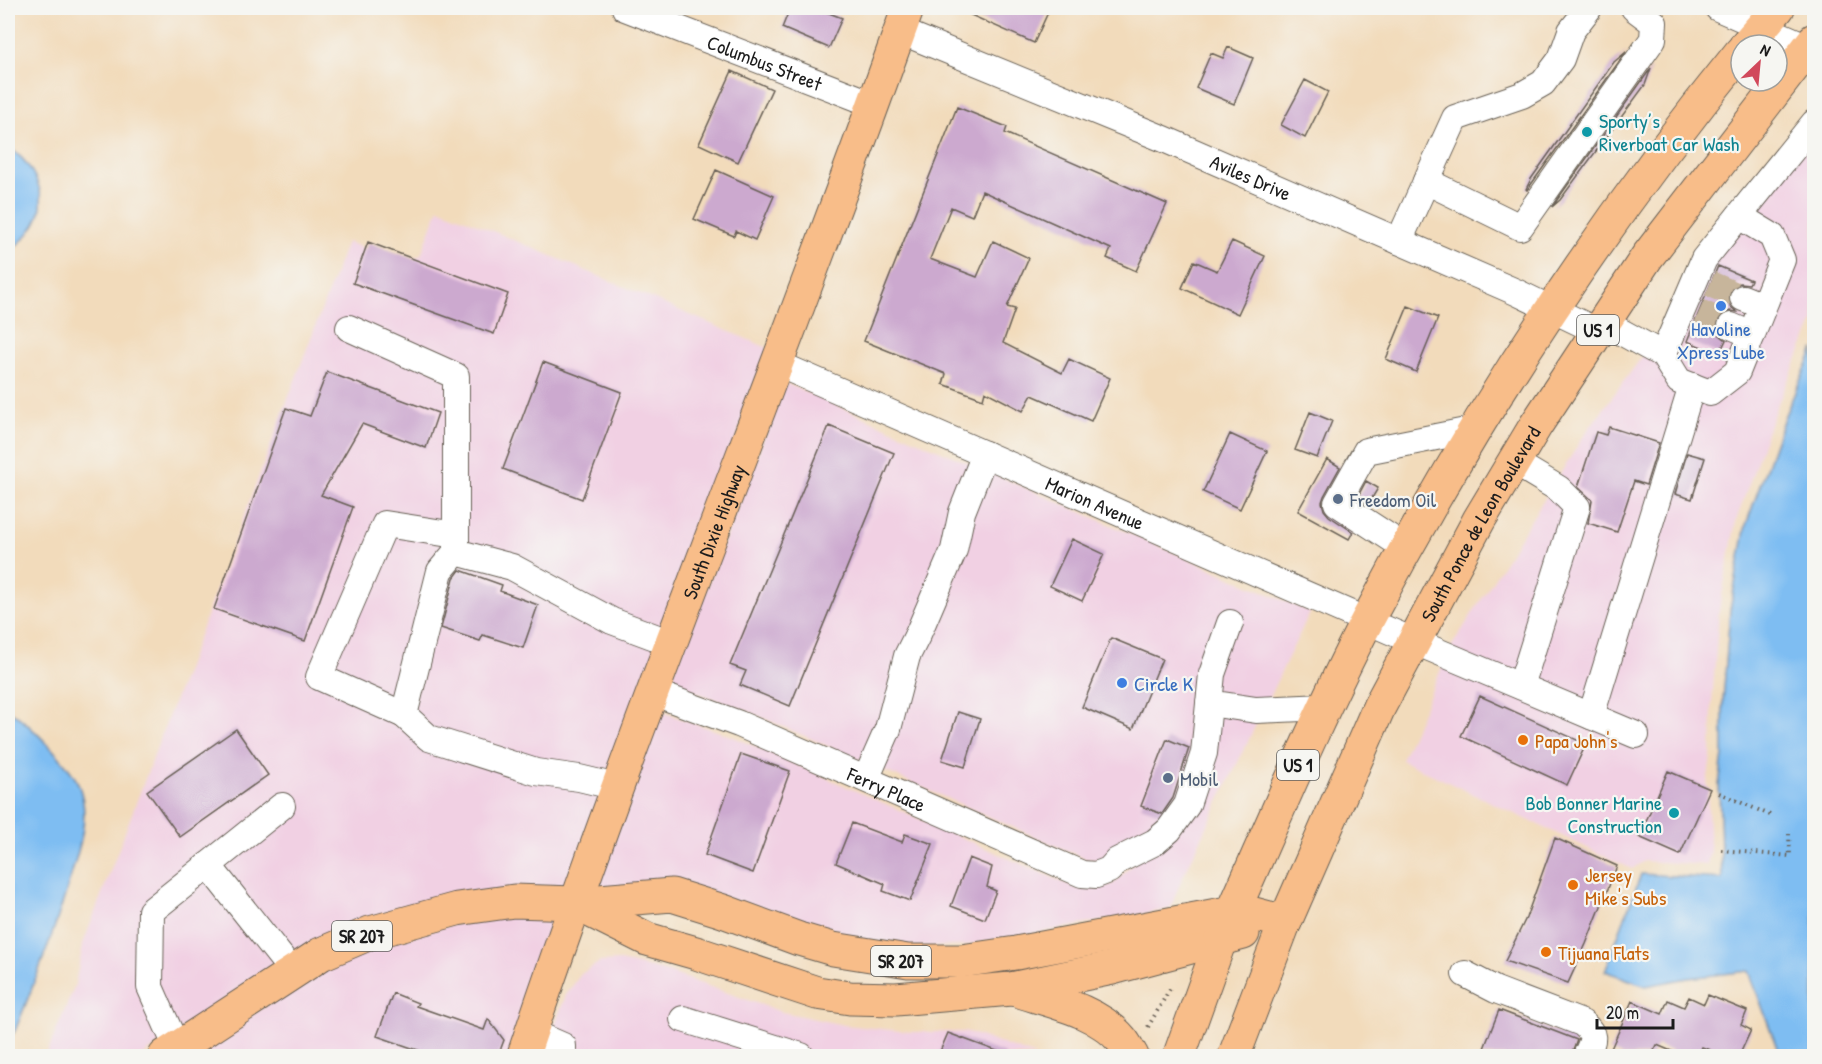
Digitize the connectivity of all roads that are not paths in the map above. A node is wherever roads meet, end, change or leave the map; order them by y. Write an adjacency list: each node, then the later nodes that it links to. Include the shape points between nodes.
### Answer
1 (625, 8): 9 (street, Columbus Street)
2 (1589, 8): 11 (street, via 1543,83 1522,95 1455,118)
3 (1634, 8): 11 (street, via 1654,22 1653,39 1520,227)
4 (1718, 8): 6 (street)
5 (904, 19): 9 (main road, South Dixie Highway); 13 (street, Aviles Drive, via 1164,139)
6 (1762, 26): 7 (street)
7 (1811, 44): 15 (highway, South Ponce de Leon Boulevard / US 1, via 1654,247)
8 (1729, 67): 14 (highway, US 1, via 1655,162)
9 (873, 104): 18 (main road, South Dixie Highway)
10 (1815, 123): 12 (street)
11 (1426, 181): 13 (street)
12 (1739, 216): 17 (street, via 1704,259 1697,296); 19 (street, via 1772,236 1782,260 1747,317 1737,372 1710,393)
13 (1399, 241): 14 (street, Aviles Drive)
14 (1551, 308): 15 (street, Aviles Drive); 20 (highway, US 1)
15 (1600, 326): 17 (street, Aviles Drive); 22 (highway, South Ponce de Leon Boulevard / US 1)
16 (349, 328): 23 (street, via 456,376)
17 (1663, 355): 19 (street, via 1678,381)
18 (778, 364): 21 (street, Marion Avenue); 28 (main road, South Dixie Highway)
19 (1692, 386): 34 (street)
20 (1476, 429): 24 (highway, US 1); 24 (street, via 1366,451 1337,503)
21 (985, 454): 25 (street, Marion Avenue); 36 (street, via 962,512 954,550 906,656 888,729)
22 (1514, 462): 27 (highway, South Ponce de Leon Boulevard / US 1); 29 (street, via 1559,489 1577,507)
23 (456, 543): 28 (street, via 512,567 612,621); 33 (street, via 440,571); 33 (street, via 385,524 319,677)
24 (1406, 549): 25 (highway, US 1)
25 (1367, 621): 27 (street, Marion Avenue); 32 (highway, US 1)
26 (1230, 623): 31 (street, Ferry Place, via 1212,674)
27 (1413, 641): 29 (street, Marion Avenue); 41 (highway, South Ponce de Leon Boulevard / US 1, via 1378,707)
28 (671, 644): 30 (main road, South Dixie Highway)
29 (1521, 686): 34 (street, Marion Avenue)
30 (652, 692): 36 (street, Ferry Place, via 739,724); 37 (main road, South Dixie Highway)
31 (1209, 703): 32 (street, via 1256,710); 36 (street, Ferry Place, via 1204,753 1187,805 1155,842 1096,875 1082,874)
32 (1325, 707): 42 (highway, US 1)
33 (404, 715): 37 (street, via 429,738 536,772)
34 (1592, 716): 35 (street, Marion Avenue)
35 (1636, 735)
36 (866, 779)
37 (617, 787): 40 (main road, South Dixie Highway)
38 (282, 806): 39 (street)
39 (208, 865): 43 (street); 49 (street, via 151,911 150,987)
40 (575, 903): 42 (highway, SR 207, via 672,895 833,949 908,961 961,961); 43 (highway, SR 207, via 514,902 448,911 370,933); 45 (highway, SR 207, via 647,939 817,993 896,999); 48 (main road, South Dixie Highway)
41 (1285, 922): 42 (highway, SR 207); 53 (main road, South Ponce de Leon Boulevard / US 1)
42 (1227, 925): 45 (highway, SR 207, via 1112,968); 52 (main road, US 1)
43 (292, 971): 49 (highway, SR 207)
44 (1465, 974): 54 (street, via 1582,1023 1591,1030 1593,1039)
45 (1011, 989): 47 (highway, via 1063,1005 1098,1020 1122,1040)
46 (683, 1019): 51 (street)
47 (1139, 1043)
48 (527, 1044): 50 (street, via 563,1046)
49 (171, 1052)
50 (563, 1056)
51 (801, 1056)
52 (1179, 1056)
53 (1234, 1056)
54 (1586, 1056)

